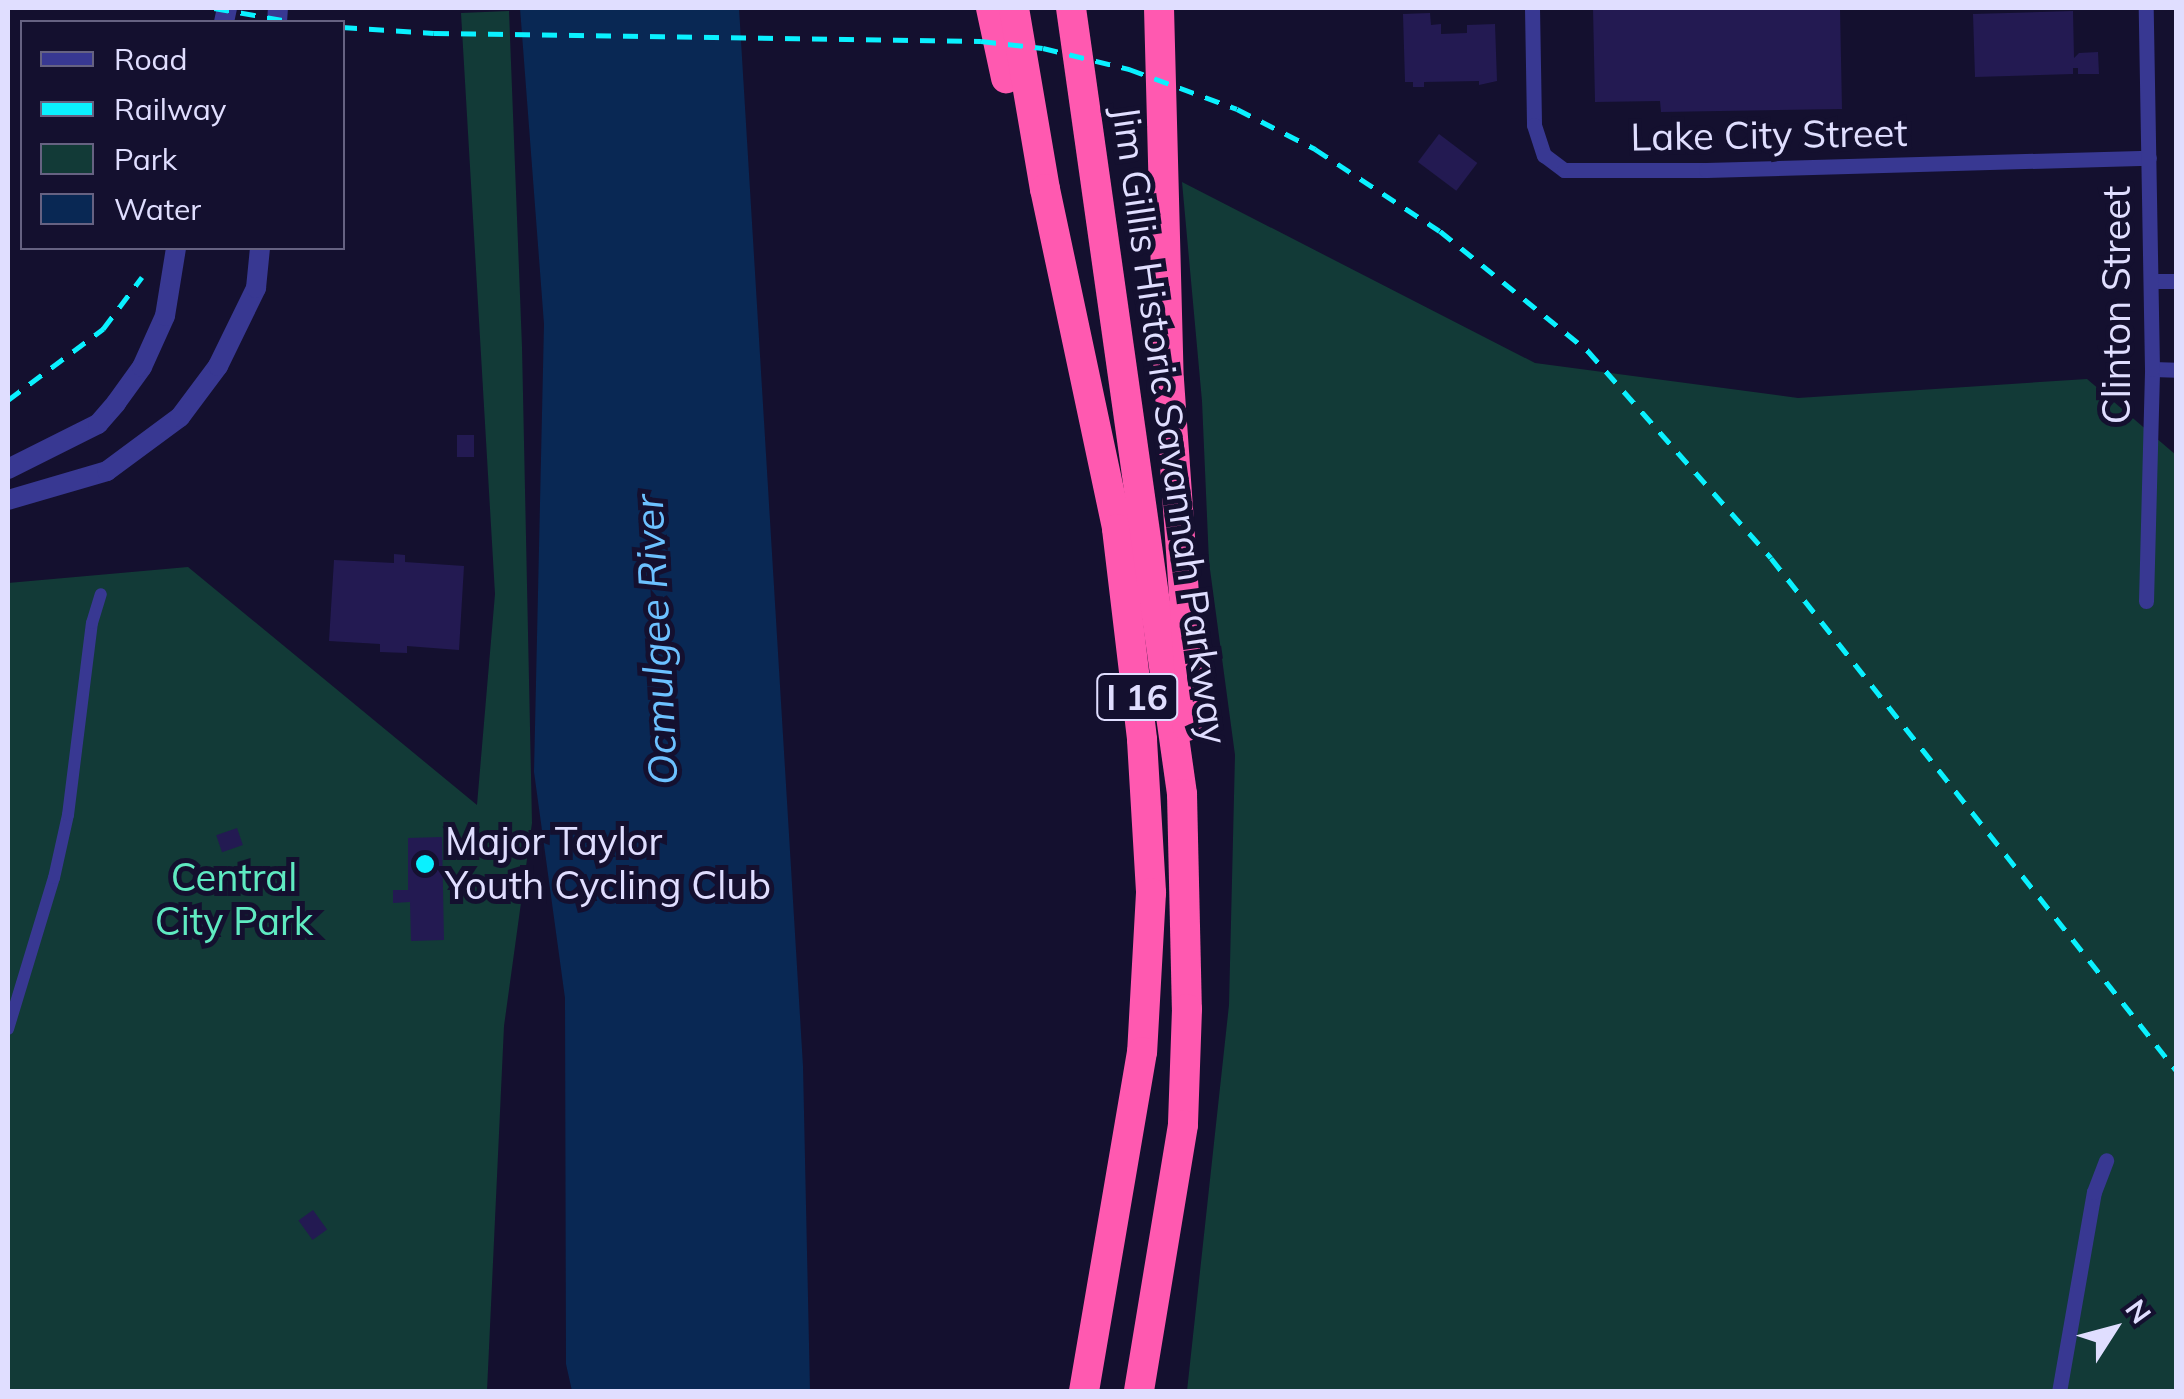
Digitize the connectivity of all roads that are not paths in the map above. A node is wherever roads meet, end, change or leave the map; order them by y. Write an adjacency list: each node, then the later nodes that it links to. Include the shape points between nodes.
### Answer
1 (990, 8): 8 (highway)
2 (1014, 8): 8 (highway, Jim Gillis Historic Savannah Parkway / I 16)
3 (1070, 8): 19 (highway, Jim Gillis Historic Savannah Parkway / I 16)
4 (1159, 8): 19 (highway, via 1170,380 1190,680)
5 (1532, 8): 7 (street, Lake City Street, via 1534,125 1544,155 1564,170)
6 (2146, 8): 7 (street, Clinton Street)
7 (2149, 158): 11 (street, Clinton Street)
8 (1044, 189): 22 (highway, Jim Gillis Historic Savannah Parkway / I 16, via 1117,529 1142,740 1151,892 1142,1052)
9 (176, 250): 15 (street, via 166,316 142,368 116,402 98,424)
10 (260, 250): 16 (street, via 256,288 218,366 180,417 107,471)
11 (2150, 281): 12 (street); 13 (street, Clinton Street)
12 (2176, 281)
13 (2152, 369): 14 (street); 18 (street, Clinton Street)
14 (2176, 370)
15 (8, 469)
16 (8, 500)
17 (101, 594): 20 (street, via 68,815)
18 (2146, 601)
19 (1182, 794): 23 (highway, Jim Gillis Historic Savannah Parkway / I 16, via 1183,1125)
20 (8, 1028)
21 (2106, 1160): 24 (street, via 2094,1192)
22 (1084, 1392)
23 (1140, 1392)
24 (2059, 1392)

